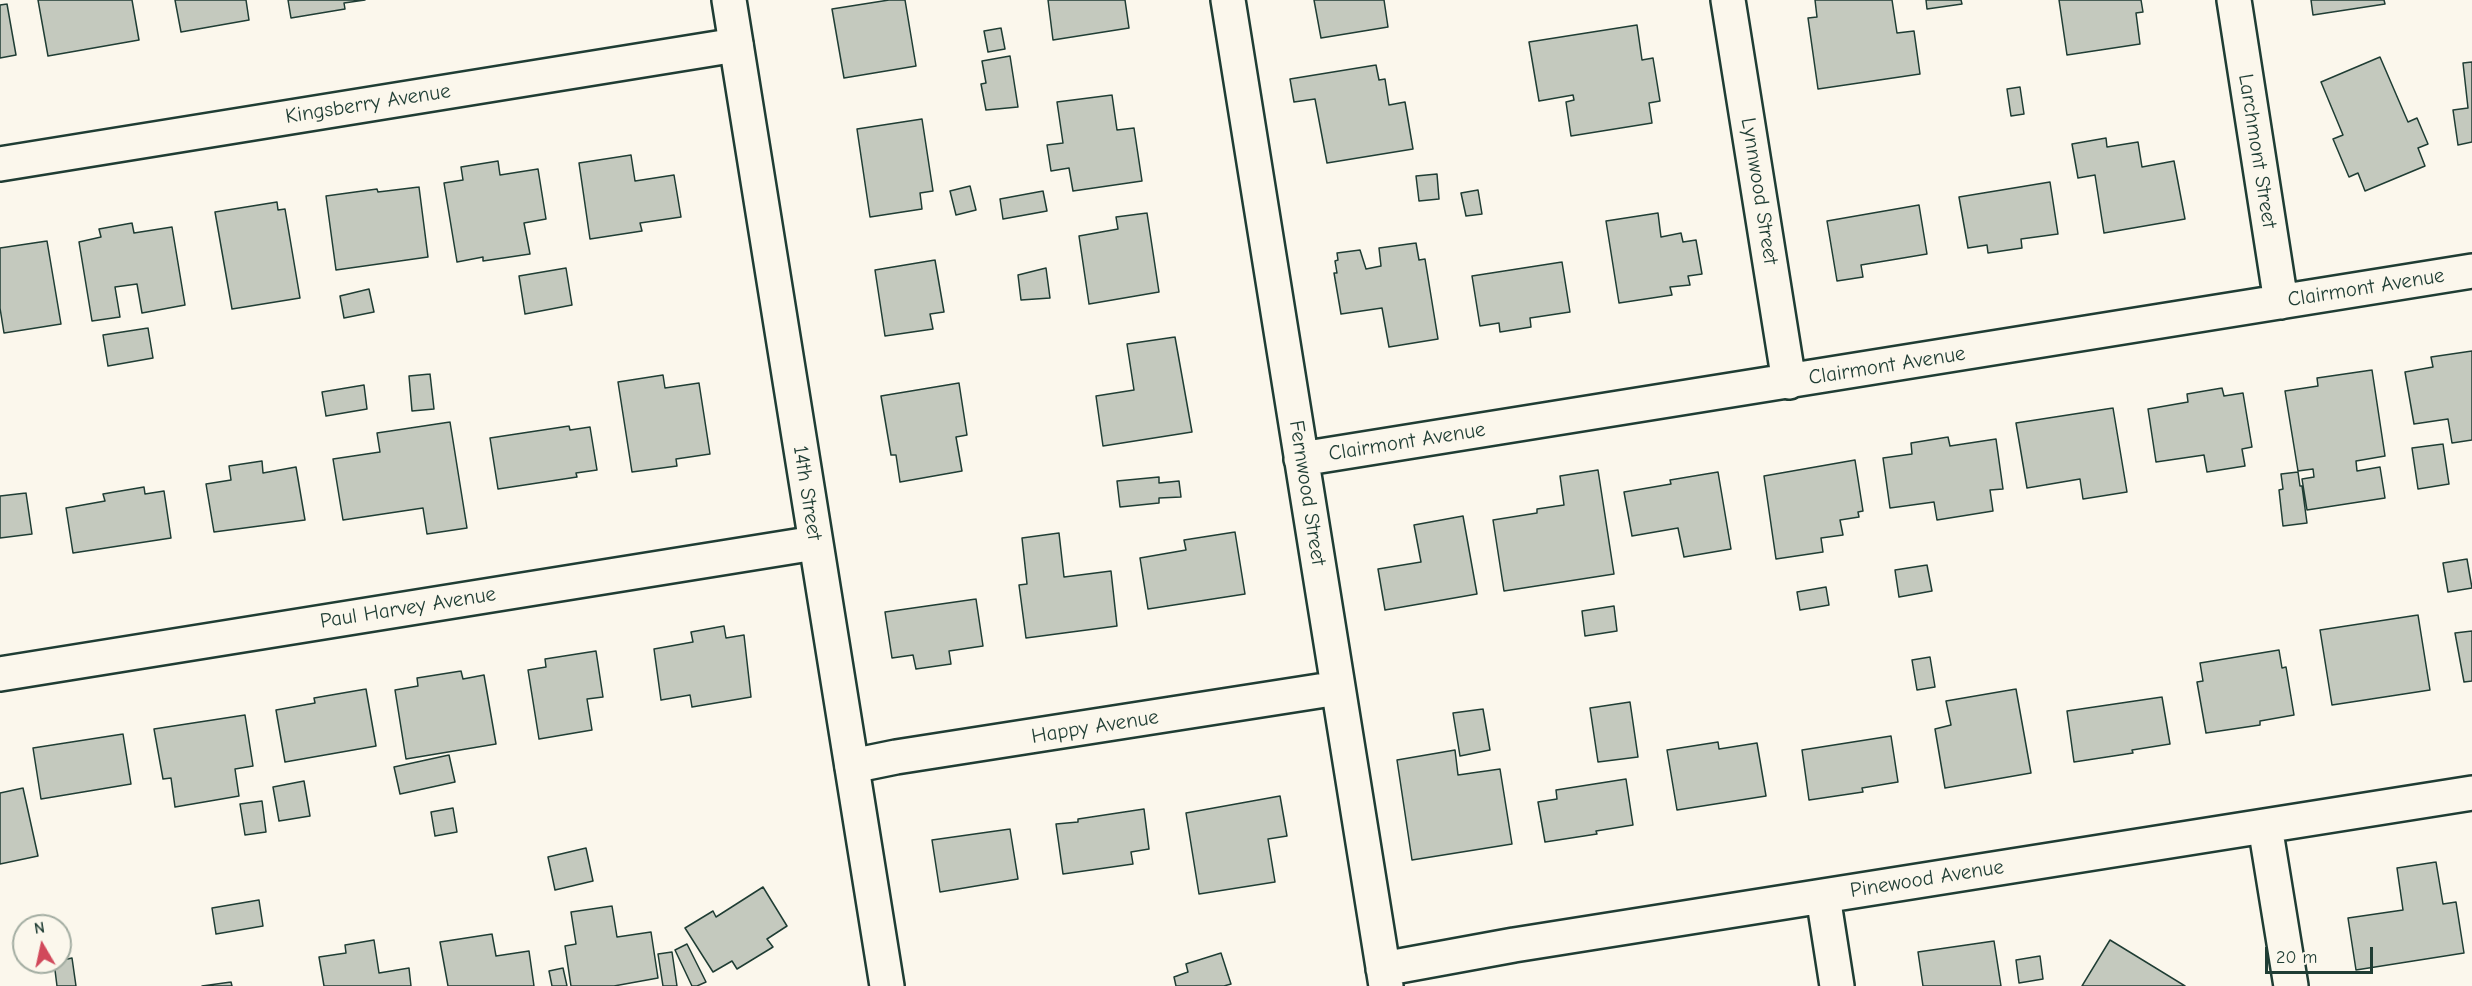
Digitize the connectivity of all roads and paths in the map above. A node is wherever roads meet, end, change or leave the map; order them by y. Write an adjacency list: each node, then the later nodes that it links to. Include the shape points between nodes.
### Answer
1 (729, 0): 5 (street, 14th Street)
2 (1228, 0): 10 (street, Fernwood Street)
3 (1728, 0): 9 (street, Lynnwood Street)
4 (2234, 0): 8 (street, Larchmont Street)
5 (736, 45): 6 (street, Kingsberry Avenue); 11 (street, 14th Street)
6 (0, 164)
7 (2472, 271): 8 (street, Clairmont Avenue)
8 (2281, 302): 9 (street, Clairmont Avenue)
9 (1789, 382): 10 (street, Clairmont Avenue)
10 (1301, 459): 13 (street, Fernwood Street)
11 (815, 543): 12 (street, Paul Harvey Avenue); 14 (street, 14th Street)
12 (0, 674)
13 (1338, 688): 14 (street, Happy Avenue); 18 (street, Fernwood Street)
14 (852, 766): 19 (street, 14th Street)
15 (2472, 793): 16 (street, Pinewood Avenue)
16 (2265, 826): 17 (street, Pinewood Avenue); 21 (street)
17 (1823, 896): 18 (street, Pinewood Avenue, via 1526,943); 20 (street)
18 (1384, 977)
19 (886, 986)
20 (1837, 986)
21 (2291, 986)

